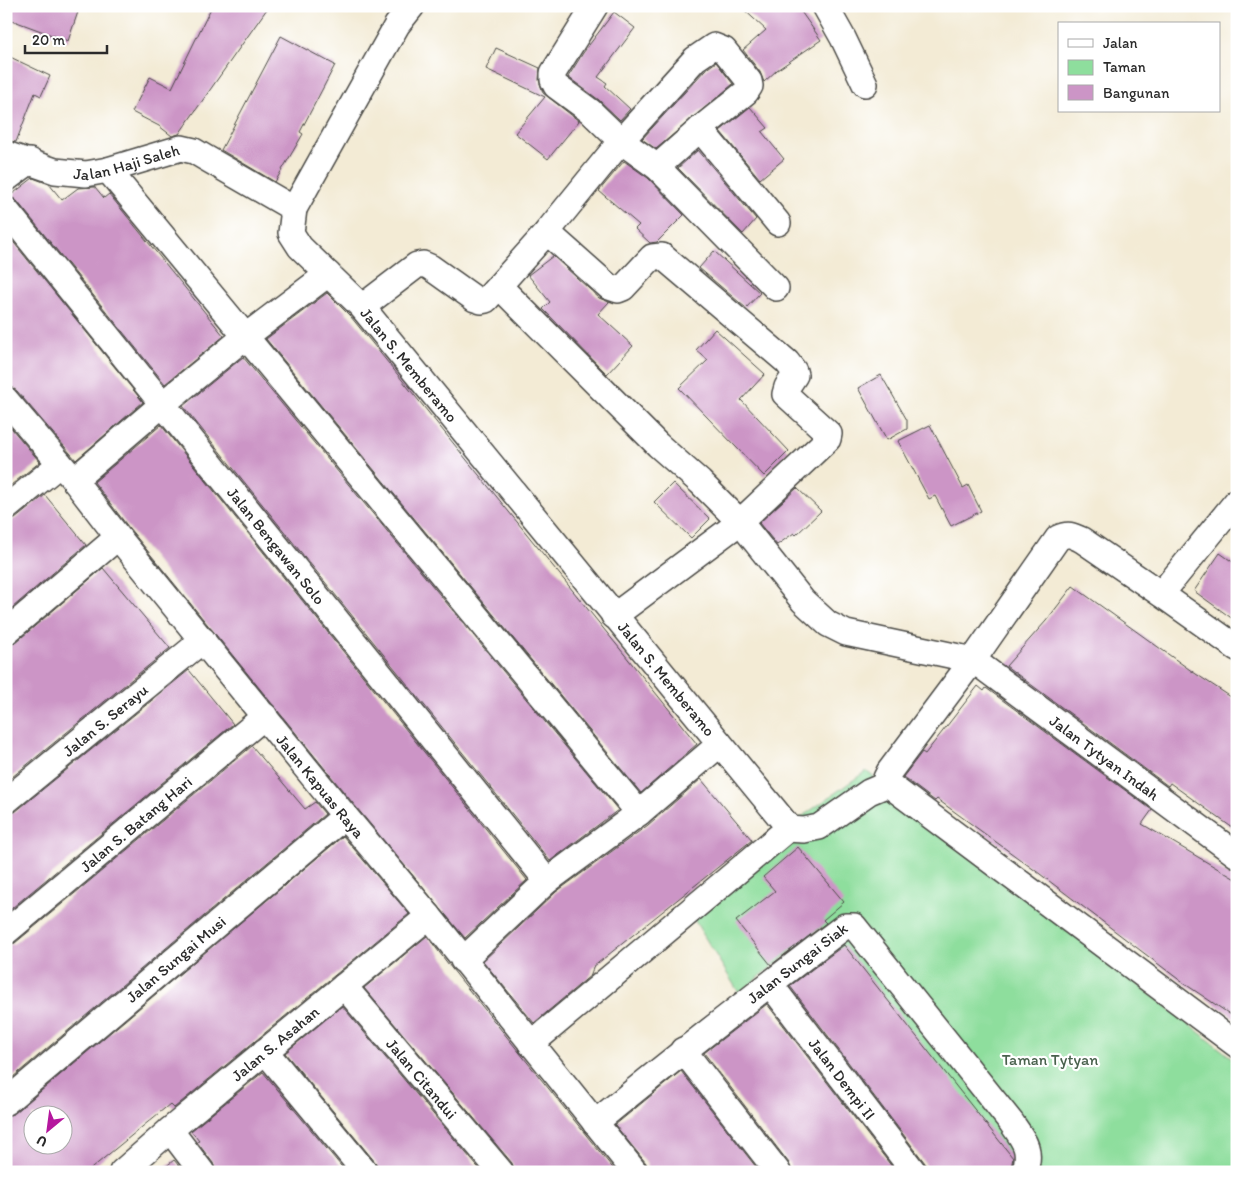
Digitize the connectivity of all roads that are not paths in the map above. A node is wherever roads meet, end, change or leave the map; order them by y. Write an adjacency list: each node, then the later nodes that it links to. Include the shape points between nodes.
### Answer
1 (412, 6): 12 (street, via 397,25)
2 (594, 6): 6 (street, via 553,73 553,80)
3 (825, 6): 4 (street)
4 (865, 84)
5 (700, 129): 6 (street, via 750,86 724,50 714,46 695,59); 9 (street); 14 (street)
6 (621, 141): 9 (street); 15 (street)
7 (6, 154): 8 (street, Jalan Haji Saleh)
8 (30, 161): 10 (street, Jalan Haji Saleh, via 55,171 86,174); 11 (street)
9 (657, 167): 18 (street)
10 (108, 170): 12 (street, Jalan Haji Saleh, via 181,148 194,151); 20 (street)
11 (6, 179)
12 (294, 209): 16 (street, Jalan S. Memberamo, via 291,233 300,247)
13 (6, 210): 22 (street, Jalan Bengawan Solo)
14 (778, 223)
15 (547, 232): 17 (street); 26 (street, via 614,289 623,288 652,257 662,256 794,371 785,394 830,437)
16 (328, 274): 19 (street, Jalan S. Memberamo); 20 (street)
17 (499, 286): 19 (street, via 481,301 430,267 417,264); 26 (street, via 632,420)
18 (776, 288)
19 (362, 307): 29 (street, Jalan S. Memberamo)
20 (246, 336): 22 (street); 38 (street)
21 (6, 400): 23 (street, Jalan Kapuas Raya)
22 (164, 404): 23 (street); 42 (street, Jalan Bengawan Solo)
23 (67, 472): 25 (street); 27 (street, Jalan Kapuas Raya)
24 (1237, 501): 28 (street)
25 (6, 508)
26 (740, 522): 29 (street); 33 (street, via 803,601 828,624 846,633)
27 (118, 537): 30 (street); 31 (street, Jalan Kapuas Raya)
28 (1161, 594): 32 (street); 33 (street, via 1082,540 1065,534 1058,538)
29 (614, 616): 35 (street, Jalan S. Memberamo)
30 (6, 632)
31 (203, 640): 34 (street, Jalan Kapuas Raya); 37 (street, Jalan S. Serayu)
32 (1237, 648)
33 (973, 660): 36 (street); 41 (street, Jalan Tytyan Indah)
34 (265, 716): 39 (street, Jalan Kapuas Raya); 44 (street, Jalan S. Batang Hari)
35 (720, 744): 38 (street); 40 (street, Jalan S. Memberamo, via 786,824)
36 (878, 788): 40 (street, via 819,826); 49 (street)
37 (6, 801)
38 (639, 813): 42 (street)
39 (345, 816): 43 (street, Jalan Kapuas Raya); 52 (street, Jalan Sungai Musi)
40 (786, 830): 48 (street)
41 (1237, 855)
42 (547, 881): 45 (street)
43 (429, 916): 45 (street, Jalan Kapuas Raya); 47 (street, Jalan S. Asahan)
44 (6, 932)
45 (463, 960): 48 (street, Jalan Kapuas Raya)
46 (770, 984): 50 (street, Jalan Sungai Siak); 61 (street, Jalan Dempi II); 62 (street, Jalan Sungai Siak, via 846,926 854,926 1011,1122 1025,1143 1028,1159)
47 (344, 986): 51 (street, Jalan S. Asahan); 58 (street, Jalan Citandui)
48 (531, 1044): 53 (street, Jalan Kapuas Raya)
49 (1237, 1045)
50 (684, 1050): 53 (street, Jalan Sungai Siak); 60 (street)
51 (265, 1051): 54 (street, Jalan S. Asahan); 57 (street)
52 (6, 1102)
53 (595, 1123): 59 (street, Jalan Kapuas Raya)
54 (170, 1130): 55 (street, Jalan S. Asahan); 56 (street)
55 (122, 1172)
56 (202, 1172)
57 (365, 1172)
58 (501, 1172)
59 (635, 1172)
60 (778, 1172)
61 (914, 1172)
62 (1024, 1172)

